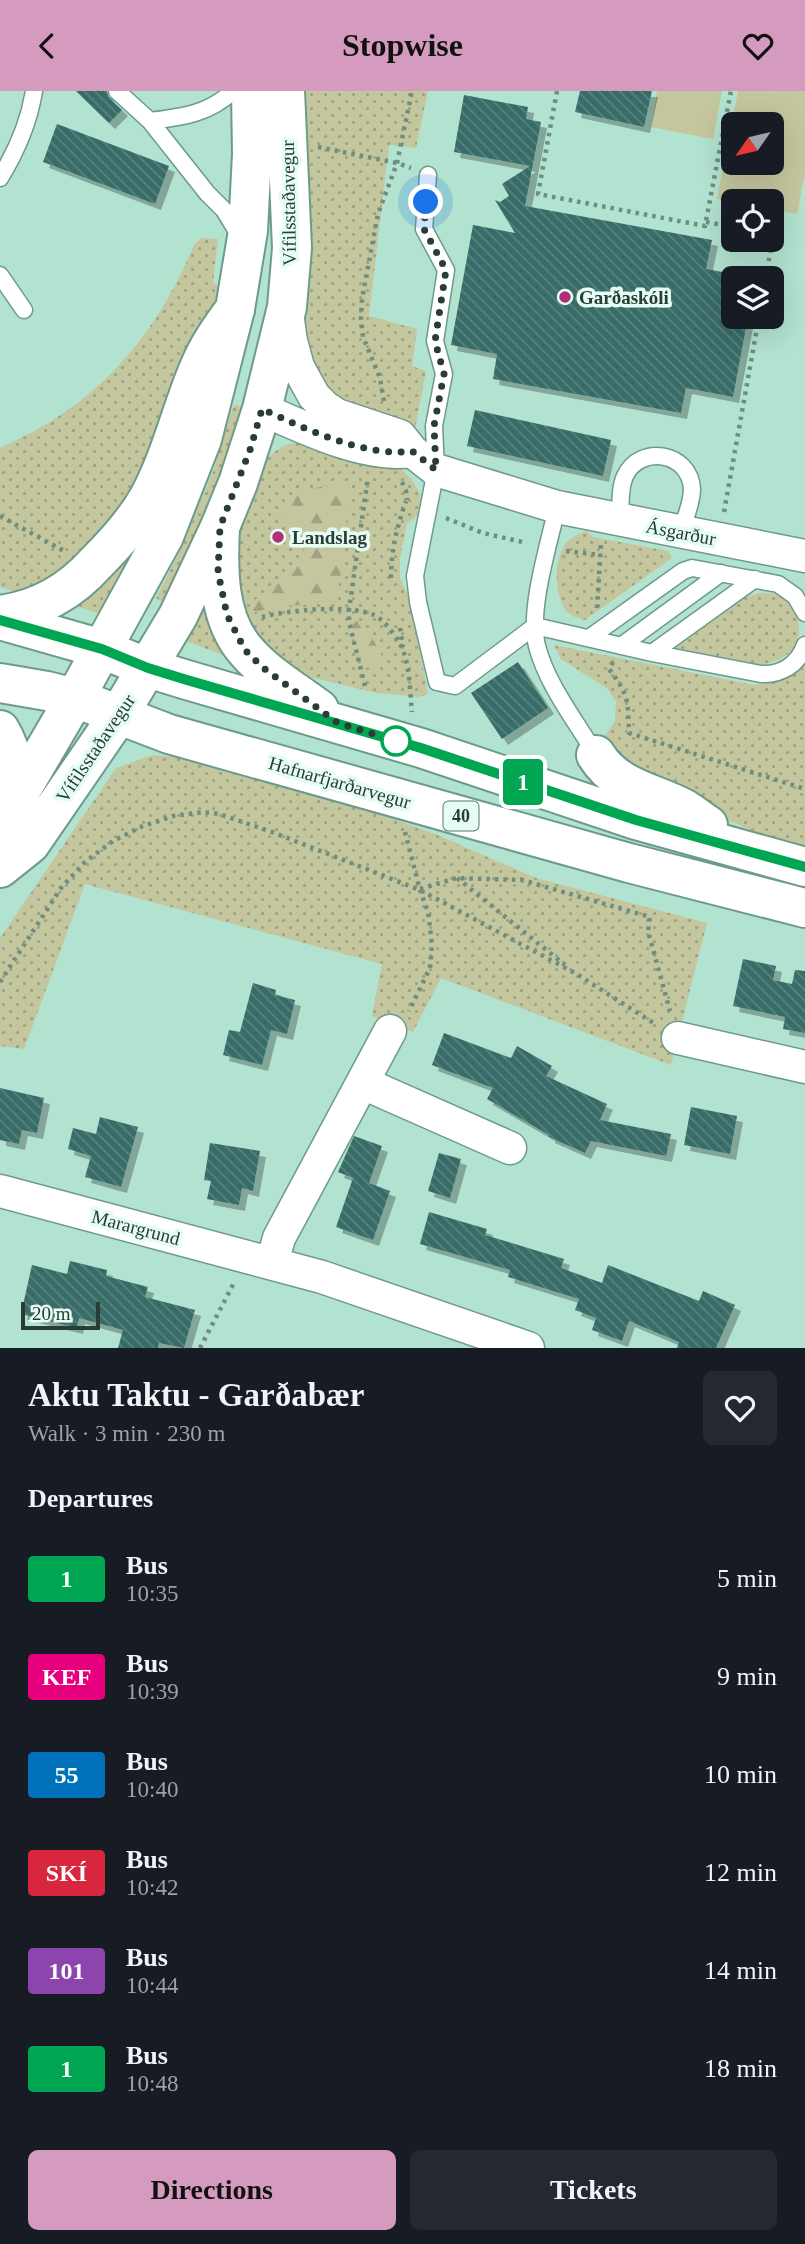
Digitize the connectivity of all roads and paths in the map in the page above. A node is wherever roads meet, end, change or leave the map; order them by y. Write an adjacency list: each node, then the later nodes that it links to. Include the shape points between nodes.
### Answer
1 (34, 91): 13 (lane, via 24,127)
2 (117, 91): 9 (lane)
3 (233, 91): 9 (lane, via 201,113)
4 (251, 91): 16 (main road, Vífilsstaðavegur, via 251,195)
5 (285, 91): 18 (main road, Vífilsstaðavegur, via 292,248)
6 (412, 91): 11 (path)
7 (557, 91): 14 (path, via 538,194 705,226)
8 (731, 91): 14 (path)
9 (150, 121): 16 (lane, via 224,210 235,227)
10 (314, 146): 11 (path)
11 (397, 163): 12 (path); 22 (path, via 378,214 362,299 363,337 380,377)
12 (428, 175): 25 (lane, via 424,229 446,270 435,341 444,374 434,426)
13 (0, 179)
14 (706, 222): 15 (path)
15 (721, 225)
16 (244, 259): 19 (main road, Vífilsstaðavegur); 23 (main road, via 249,330 246,381)
17 (0, 275): 20 (lane)
18 (287, 307): 23 (main road, Vífilsstaðavegur); 25 (street, Ásgarður, via 298,367 314,396 337,415 400,436)
19 (235, 309): 43 (main road, via 199,366 169,453 135,519 68,588 50,600); 50 (main road, Vífilsstaðavegur, via 202,439 164,535)
20 (24, 310)
21 (757, 329): 30 (path)
22 (383, 407)
23 (262, 409): 25 (street, Ásgarður, via 314,432 395,454); 31 (main road, Vífilsstaðavegur)
24 (369, 465): 41 (path)
25 (415, 465): 26 (path, via 406,491 407,500); 27 (street, Ásgarður); 46 (lane, via 415,576 437,682 455,686)
26 (414, 503)
27 (557, 507): 32 (street, Ásgarður); 46 (lane)
28 (438, 515): 34 (path, via 483,533)
29 (0, 516): 36 (path)
30 (723, 517)
31 (220, 527): 52 (main road, Vífilsstaðavegur); 58 (main road, via 222,598 245,650)
32 (611, 528): 33 (street, Ásgarður); 33 (lane, via 629,468 647,456 667,457 678,462 692,490); 37 (path)
33 (681, 532): 38 (street, Ásgarður)
34 (535, 545)
35 (563, 551): 37 (path)
36 (74, 555)
37 (600, 555): 45 (path)
38 (805, 556)
39 (721, 573): 40 (lane); 47 (lane, via 683,571); 49 (lane)
40 (755, 579): 42 (lane, via 785,587); 51 (lane)
41 (349, 610): 44 (path, via 295,611); 54 (path); 56 (path, via 385,623 404,651)
42 (805, 613)
43 (0, 618): 50 (main road)
44 (258, 619)
45 (596, 619)
46 (535, 625): 47 (lane); 60 (lane, via 542,661)
47 (589, 638): 49 (lane)
48 (805, 645): 51 (lane, via 788,668 767,675)
49 (621, 646): 51 (lane); 61 (path, via 609,669 625,689 629,733)
50 (102, 649): 52 (main road); 55 (main road, Vífilsstaðavegur)
51 (652, 653)
52 (148, 668): 57 (main road, Vífilsstaðavegur); 58 (main road)
53 (0, 683): 55 (main road, Hafnarfjarðarvegur / 40)
54 (365, 686)
55 (75, 698): 57 (main road, Hafnarfjarðarvegur / 40); 62 (main road, Vífilsstaðavegur)
56 (412, 712)
57 (118, 716): 66 (main road, Vífilsstaðavegur, via 30,844); 69 (main road, Hafnarfjarðarvegur / 40, via 471,819)
58 (338, 723): 64 (main road)
59 (0, 730): 62 (main road, via 15,775)
60 (596, 755): 64 (main road, via 619,781 685,809)
61 (805, 789)
62 (5, 820)
63 (402, 821): 68 (path)
64 (744, 851): 65 (main road)
65 (805, 867)
66 (0, 868)
67 (456, 878): 68 (path); 70 (path); 73 (path, via 522,880 650,916 648,931)
68 (420, 890): 70 (path); 71 (path, via 219,814 173,816 129,832 85,862 61,888); 72 (path, via 431,930 430,968 408,1013)
69 (805, 908)
70 (575, 973): 73 (path)
71 (0, 982)
72 (390, 1031): 75 (street)
73 (678, 1038): 74 (street)
74 (805, 1067)
75 (363, 1083): 76 (street); 78 (street, via 279,1238)
76 (510, 1147)
77 (0, 1191): 78 (street, Marargrund)
78 (261, 1260): 79 (path); 80 (street, Marargrund)
79 (200, 1348)
80 (528, 1348)

